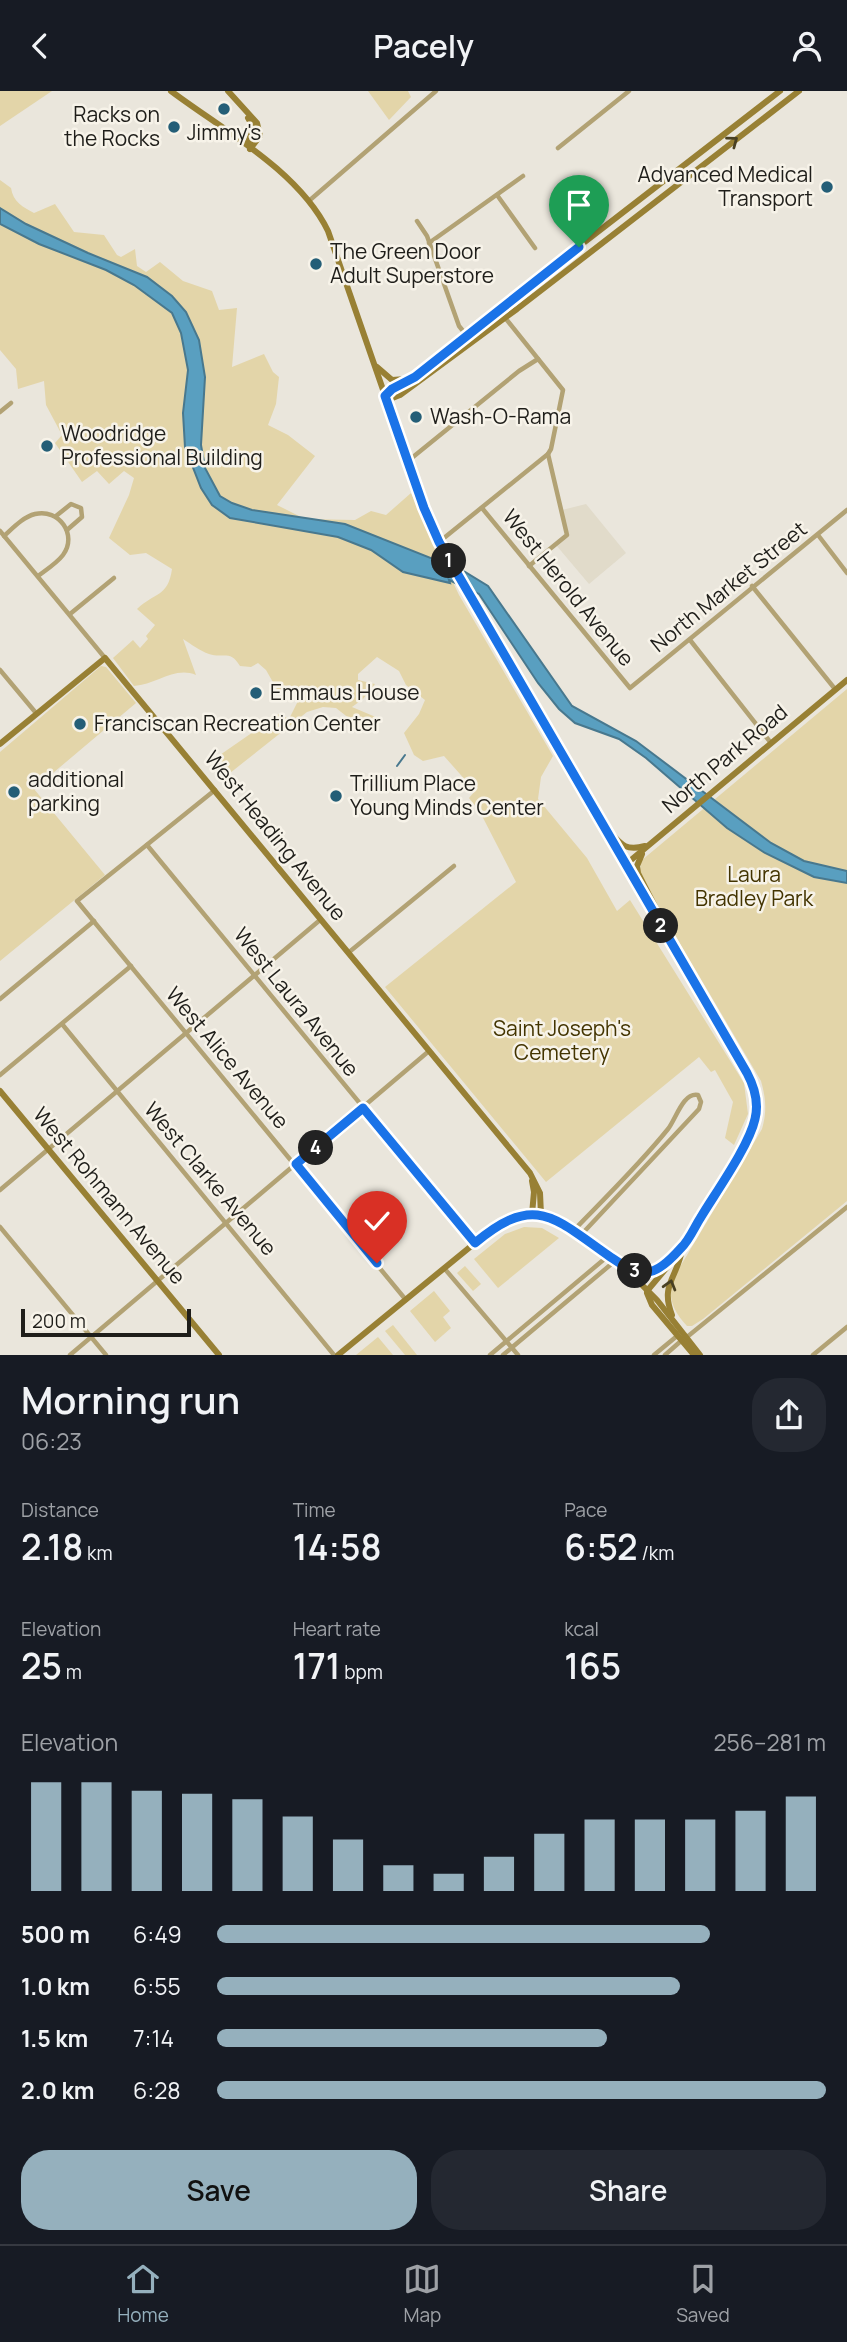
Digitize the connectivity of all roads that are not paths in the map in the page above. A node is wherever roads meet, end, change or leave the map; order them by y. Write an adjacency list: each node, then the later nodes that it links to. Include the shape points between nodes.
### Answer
1 (171, 91): 8 (main road)
2 (228, 91): 8 (main road, via 254,128)
3 (436, 91): 11 (street)
4 (629, 91): 7 (street)
5 (780, 91): 15 (main road)
6 (799, 91): 16 (main road, one-way to 6)
7 (558, 148)
8 (250, 149): 11 (main road)
9 (523, 176): 10 (street)
10 (497, 195): 13 (street); 14 (street)
11 (310, 200): 19 (main road, via 328,231)
12 (417, 221): 13 (street)
13 (429, 243): 17 (street, via 459,326)
14 (535, 248)
15 (498, 309): 16 (street); 17 (main road)
16 (505, 318): 18 (main road); 21 (street)
17 (467, 335): 18 (street); 20 (main road)
18 (472, 342): 22 (main road, via 400,395)
19 (369, 351): 20 (main road, via 383,374 396,381 410,378); 22 (main road)
20 (440, 357): 22 (main road)
21 (538, 359): 25 (street, via 563,390); 26 (street)
22 (385, 396): 26 (main road)
23 (11, 403): 24 (street)
24 (0, 412)
25 (548, 454): 27 (street); 34 (street, via 567,535)
26 (407, 462): 33 (main road)
27 (482, 508): 33 (street); 34 (street, West Herold Avenue)
28 (847, 510): 32 (street, North Market Street)
29 (56, 516): 30 (street); 30 (street, via 71,505 81,508 82,517); 31 (street, via 33,514)
30 (67, 530): 36 (street, via 62,555)
31 (2, 533): 36 (street, West Heading Avenue)
32 (818, 535): 35 (street); 38 (street, North Market Street)
33 (439, 542): 50 (main road)
34 (529, 566): 44 (street, West Herold Avenue)
35 (847, 573)
36 (38, 576): 39 (street, West Heading Avenue)
37 (114, 577): 39 (street)
38 (752, 586): 40 (street, North Market Street); 45 (street)
39 (70, 614): 41 (street, West Heading Avenue)
40 (690, 640): 44 (street, North Market Street); 48 (street)
41 (105, 657): 46 (main road); 49 (main road, West Heading Avenue)
42 (0, 670): 46 (street)
43 (847, 680): 45 (main road, North Park Road)
44 (630, 688)
45 (835, 689): 48 (main road, North Park Road)
46 (36, 713): 47 (main road)
47 (0, 744)
48 (772, 744): 52 (main road, North Park Road)
49 (215, 790): 51 (street); 55 (main road, West Heading Avenue)
50 (598, 818): 52 (main road, via 623,847 631,850); 53 (main road)
51 (147, 845): 56 (street, West Alice Avenue, via 78,901); 60 (street, West Laura Avenue)
52 (650, 845): 53 (main road, North Park Road); 58 (main road, via 640,856 638,873)
53 (625, 865): 58 (main road)
54 (454, 866): 57 (street)
55 (320, 920): 57 (main road, West Heading Avenue); 60 (street)
56 (94, 921): 59 (street, West Alice Avenue); 61 (street)
57 (348, 953): 64 (main road, West Heading Avenue)
58 (679, 957): 78 (main road, via 747,1073 757,1104 751,1131)
59 (131, 966): 62 (street); 63 (street, West Alice Avenue)
60 (254, 975): 63 (street); 68 (street, West Laura Avenue)
61 (0, 999)
62 (62, 1024): 65 (street); 67 (street, West Clarke Avenue)
63 (186, 1033): 67 (street); 70 (street, West Alice Avenue)
64 (429, 1051): 68 (street); 73 (main road, West Heading Avenue, via 522,1164 533,1184)
65 (0, 1075)
66 (0, 1091): 69 (main road, West Rohmann Avenue)
67 (117, 1091): 69 (street); 74 (street, West Clarke Avenue)
68 (363, 1108): 70 (street); 77 (street, West Laura Avenue)
69 (49, 1150): 71 (street); 83 (main road, West Rohmann Avenue)
70 (296, 1164): 74 (street); 85 (street, West Alice Avenue)
71 (0, 1189)
72 (847, 1207): 89 (street)
73 (537, 1215): 76 (main road); 77 (main road, via 505,1221)
74 (226, 1222): 83 (street); 95 (street, West Clarke Avenue)
75 (0, 1227): 88 (street)
76 (576, 1233): 76 (street, via 699,1108 698,1095 687,1097 668,1130); 79 (main road)
77 (475, 1243): 82 (main road)
78 (682, 1248): 81 (main road, via 650,1273); 84 (main road); 86 (main road, one-way to 78, via 666,1295)
79 (608, 1255): 80 (main road); 90 (street)
80 (615, 1260): 81 (main road); 91 (street)
81 (624, 1267): 84 (main road)
82 (444, 1268): 85 (main road); 90 (street)
83 (157, 1281): 88 (street); 94 (main road, West Rohmann Avenue)
84 (647, 1291): 86 (main road); 89 (main road, via 652,1305)
85 (406, 1300): 95 (main road)
86 (675, 1322): 89 (main road)
87 (847, 1327): 103 (street)
88 (91, 1338): 92 (street); 93 (street)
89 (682, 1338): 99 (street); 100 (street); 101 (main road); 102 (main road)
90 (506, 1342): 91 (street); 96 (street)
91 (512, 1348): 97 (street); 98 (street)
92 (70, 1355)
93 (106, 1355)
94 (219, 1355)
95 (336, 1355)
96 (490, 1355)
97 (503, 1355)
98 (518, 1355)
99 (654, 1355)
100 (665, 1355)
101 (694, 1355)
102 (700, 1355)
103 (813, 1355)

